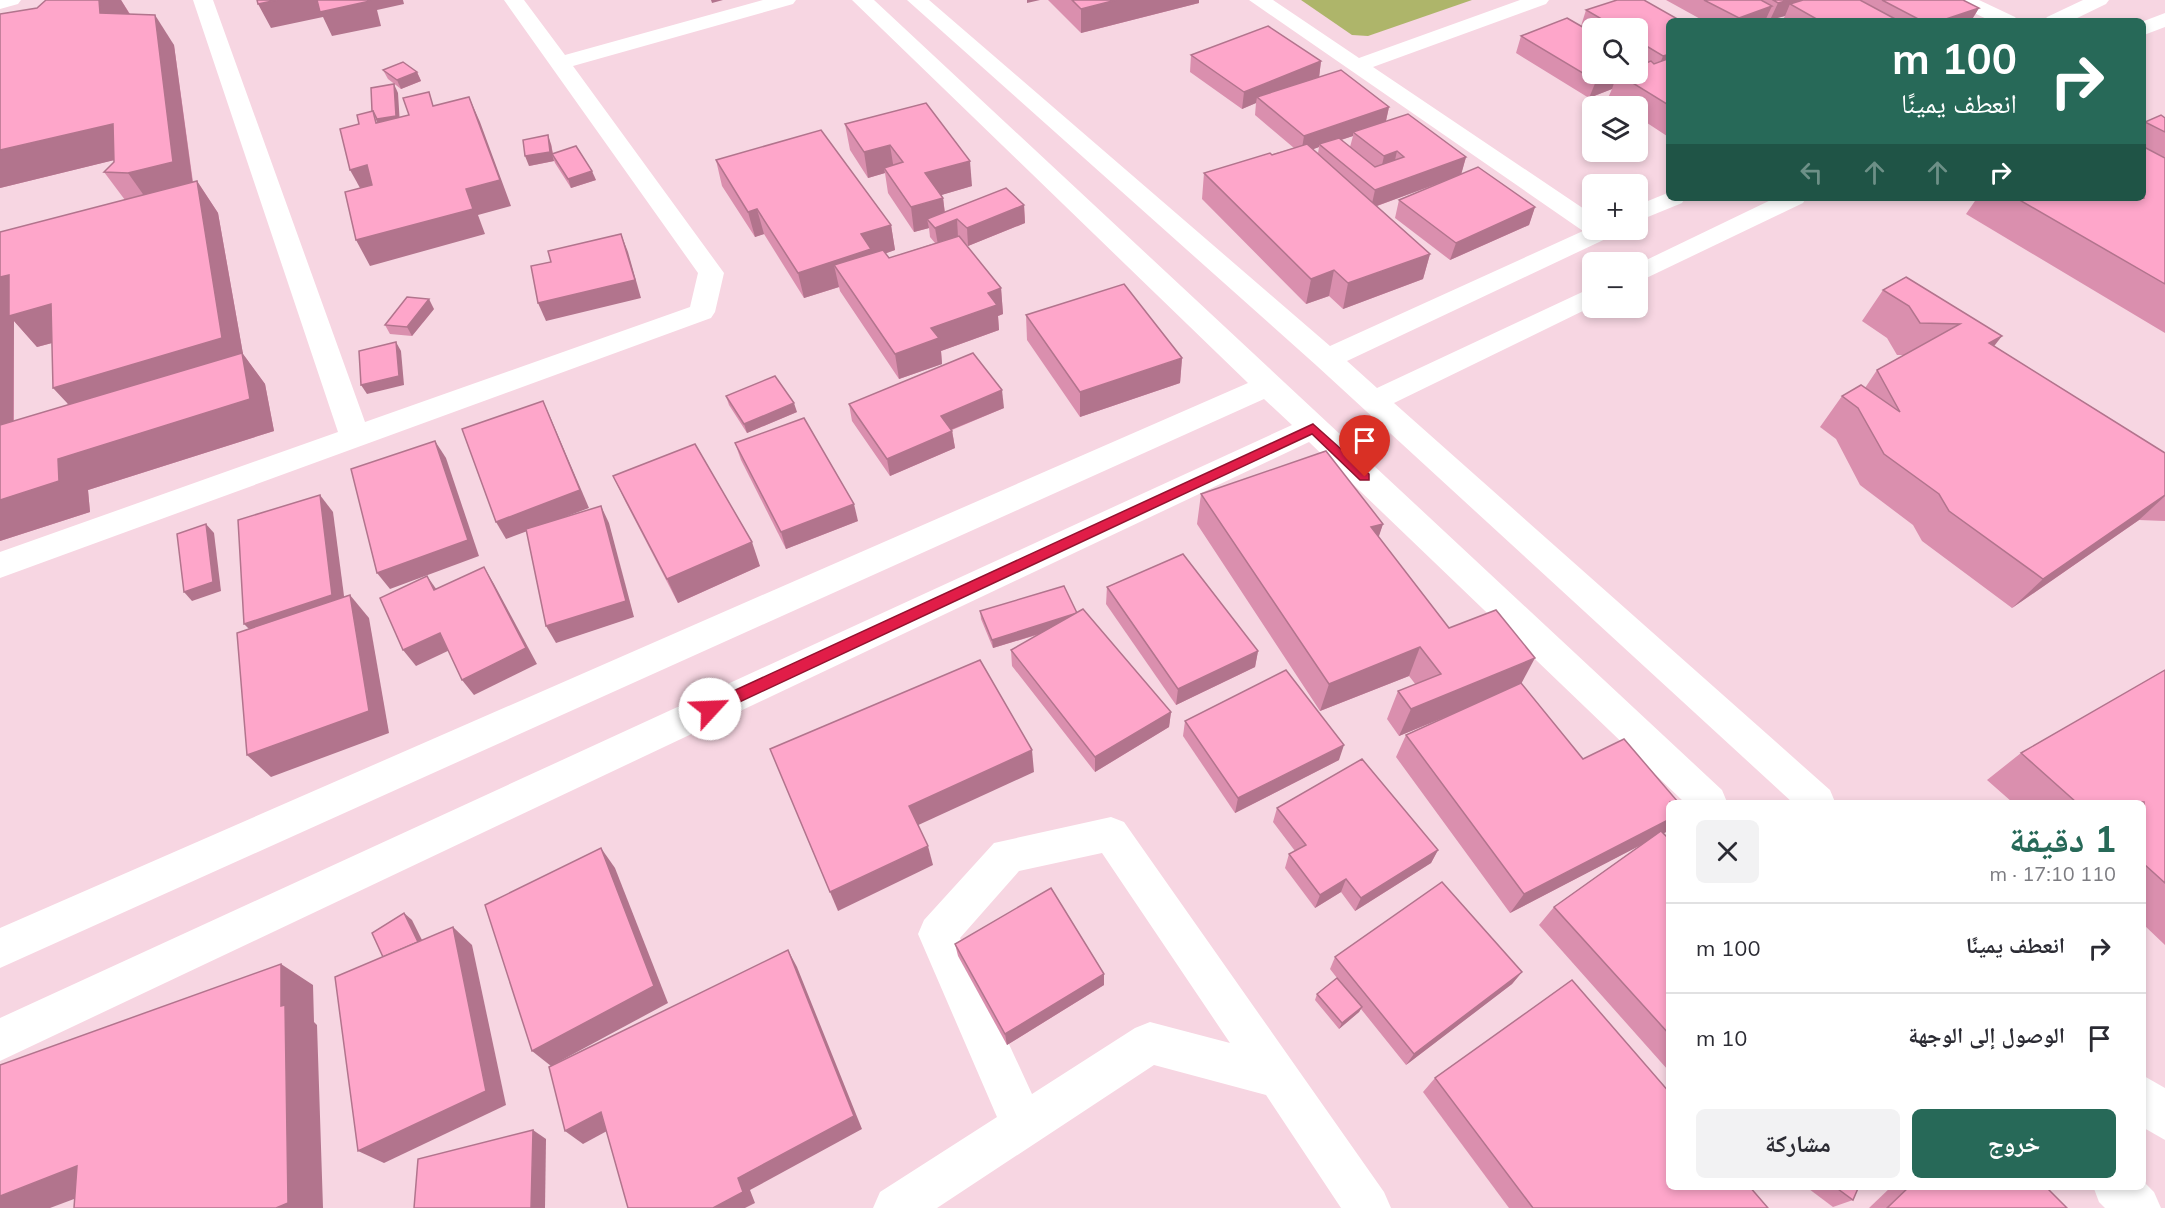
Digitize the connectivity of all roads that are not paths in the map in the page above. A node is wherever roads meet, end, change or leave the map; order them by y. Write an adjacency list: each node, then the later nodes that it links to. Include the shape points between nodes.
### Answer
1 (11, 0): 11 (street)
2 (202, 0): 29 (street)
3 (514, 0): 16 (street)
4 (786, 0): 16 (street)
5 (862, 0): 26 (street)
6 (918, 0): 25 (street)
7 (1259, 0): 17 (street)
8 (1539, 0): 17 (street)
9 (1962, 0): 12 (street)
10 (2099, 0): 13 (street)
11 (0, 3)
12 (2001, 18)
13 (2060, 18)
14 (2165, 19): 15 (street)
15 (2146, 28)
16 (560, 63): 29 (street, via 711,273 702,312)
17 (1356, 66): 21 (street)
18 (1666, 201): 20 (street)
19 (1788, 201): 23 (street)
20 (1648, 209)
21 (1582, 217)
22 (1582, 238): 25 (street)
23 (1648, 269)
24 (1582, 300): 27 (street)
25 (1327, 359): 27 (street)
26 (1268, 387): 28 (street); 33 (street)
27 (1374, 401): 32 (street)
28 (1313, 428): 31 (street); 34 (street)
29 (355, 437): 30 (street)
30 (0, 565)
31 (1707, 800)
32 (1815, 800)
33 (0, 948)
34 (0, 1040)
35 (1279, 1077): 38 (street, via 1150,1043); 38 (street, via 1111,834 1008,856 938,934); 41 (street)
36 (2146, 1100): 37 (street)
37 (2165, 1118)
38 (1023, 1125): 40 (street)
39 (2119, 1190): 42 (street)
40 (896, 1208)
41 (1368, 1208)
42 (2138, 1208)

